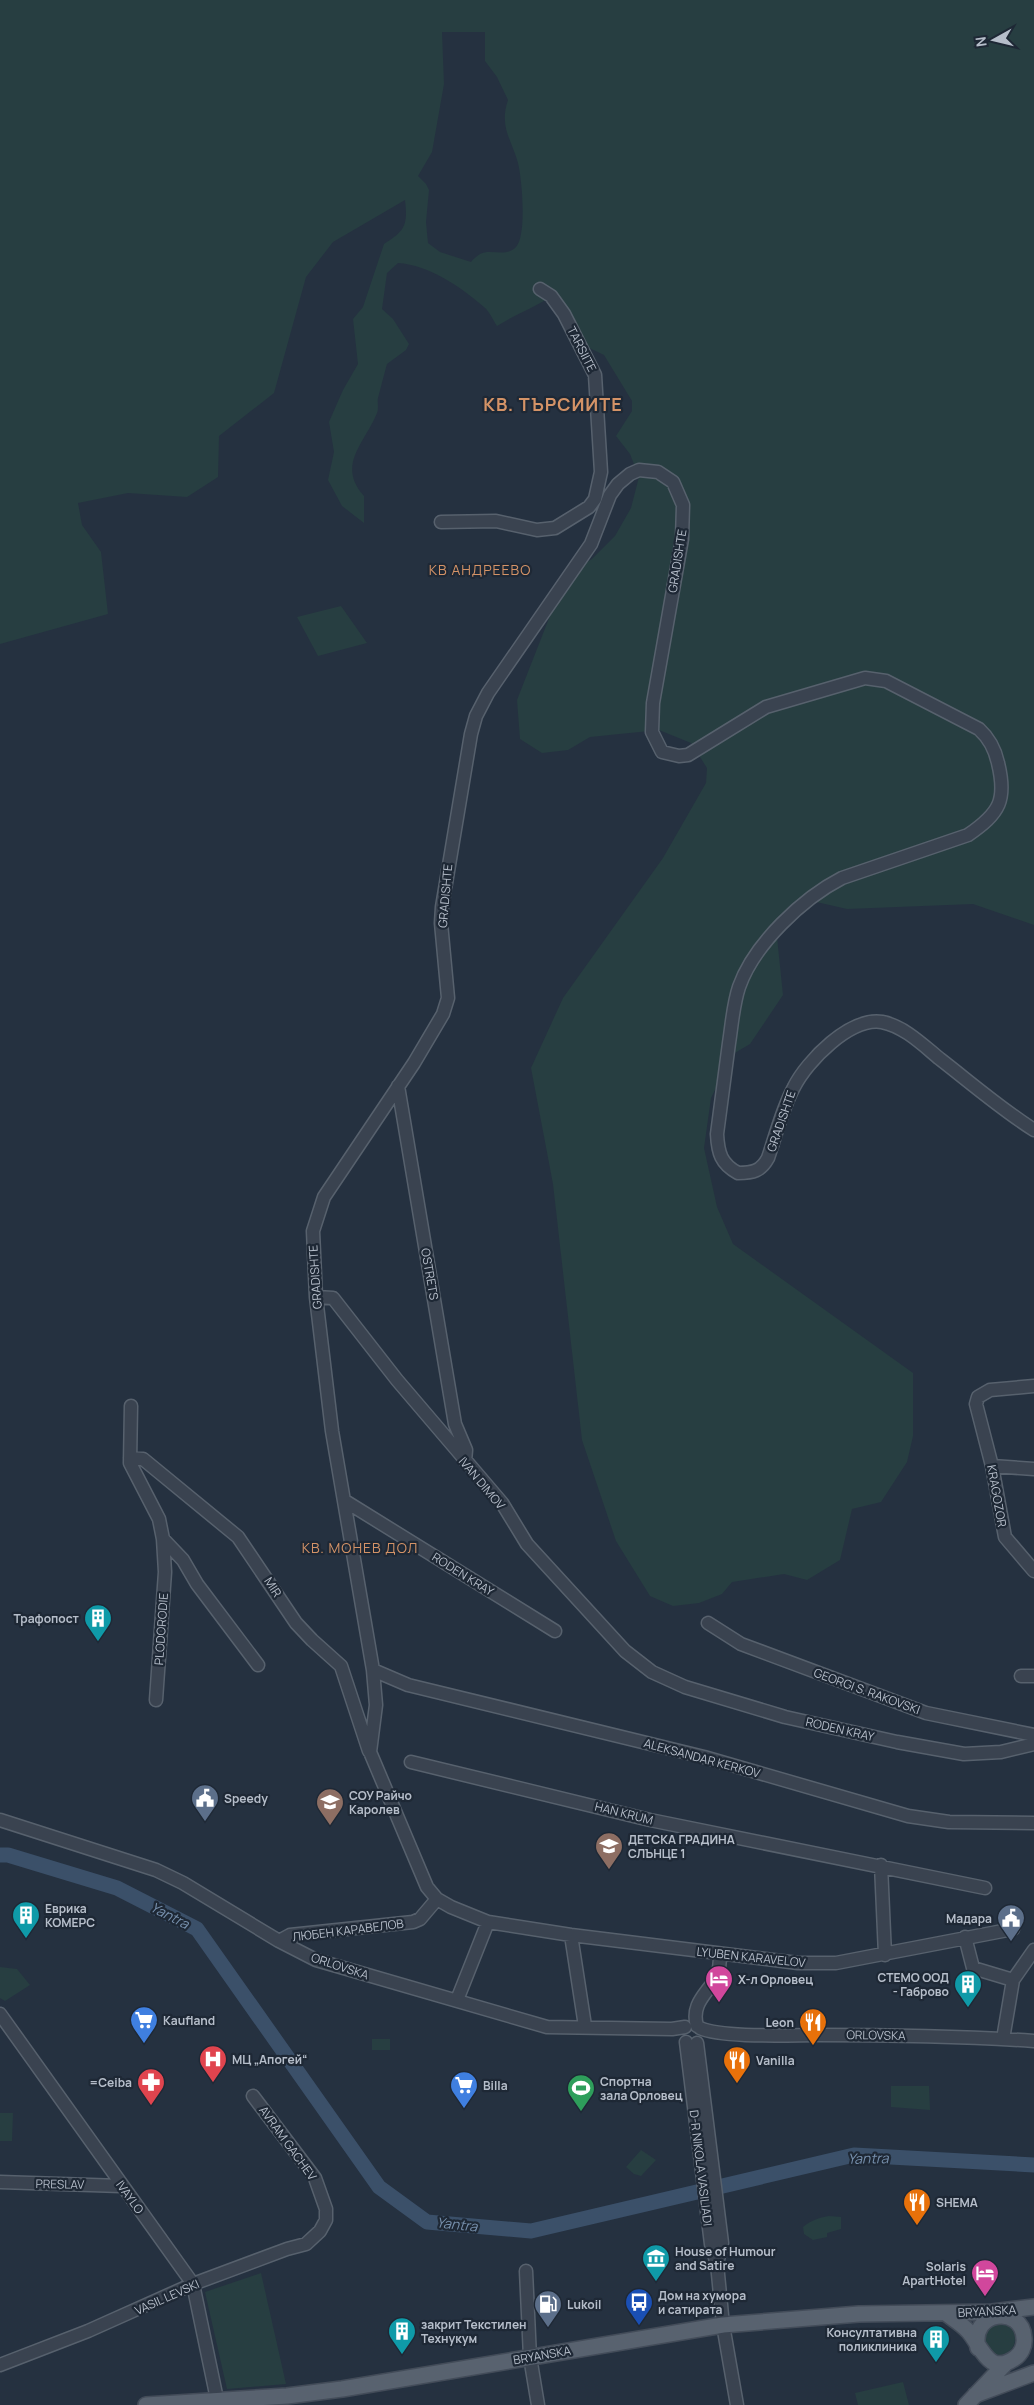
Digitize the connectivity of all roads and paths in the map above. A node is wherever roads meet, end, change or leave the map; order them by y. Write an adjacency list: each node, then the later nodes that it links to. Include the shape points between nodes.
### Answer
1 (540, 289): 2 (street, TARSIITE, via 551,296 564,314 595,375 601,472 599,487)
2 (589, 507): 3 (street); 4 (street, via 555,528 537,530 496,521)
3 (603, 514): 5 (street, GRADISHTE, via 591,544 488,693 476,716 460,790 442,907 448,998 436,1029); 6 (street, GRADISHTE, via 618,484 640,470 665,476 672,482 683,505 682,539 653,703 652,732 662,752 688,755 766,707 865,678 875,678 980,729 988,736 995,752 1003,785 1000,804 972,832 826,886 787,919 757,954 745,973 734,1007 717,1134 722,1162 738,1173 756,1172 763,1167 794,1085 824,1049 854,1028 882,1022 907,1033)
4 (441, 522)
5 (398, 1086): 7 (street, GRADISHTE, via 324,1196 313,1231); 11 (street, OSTRETS, via 455,1424 466,1450)
6 (1034, 1130)
7 (316, 1297): 11 (street, IVAN DIMOV, via 334,1298 397,1380); 14 (street, GRADISHTE, via 332,1431)
8 (1034, 1386): 12 (street, KRAGOZOR, via 985,1392 978,1397 976,1411)
9 (131, 1406): 10 (street)
10 (130, 1458): 15 (street, via 133,1471 159,1520); 27 (street, MIR, via 143,1459 238,1537 296,1623 341,1666)
11 (465, 1460): 21 (street, IVAN DIMOV, via 502,1503 527,1544 625,1651)
12 (992, 1466): 13 (street); 16 (street, KRAGOZOR, via 1005,1537)
13 (1034, 1469)
14 (345, 1501): 18 (street, RODEN KRAY); 20 (street, GRADISHTE)
15 (163, 1538): 19 (street, via 174,1547 197,1584); 24 (street, PLODORODIE, via 165,1559)
16 (1034, 1571)
17 (708, 1623): 25 (street, GEORGI S. RAKOVSKI, via 741,1644 918,1710)
18 (555, 1631)
19 (258, 1665)
20 (374, 1670): 27 (street, GRADISHTE, via 376,1705); 30 (street, ALEKSANDAR KERKOV, via 408,1685 704,1757 908,1816 949,1822)
21 (652, 1672): 26 (street, RODEN KRAY, via 685,1688 785,1717 897,1742 964,1754 1001,1752)
22 (1021, 1676): 23 (street)
23 (1034, 1676)
24 (156, 1700)
25 (1034, 1735)
26 (1034, 1744)
27 (370, 1752): 33 (street, GRADISHTE, via 420,1874)
28 (411, 1762): 31 (street, HAN KRUM, via 650,1820)
29 (0, 1820): 38 (street, ORLOVSKA, via 156,1870)
30 (1034, 1823)
31 (881, 1865): 32 (street, HAN KRUM); 41 (street)
32 (984, 1888)
33 (437, 1899): 34 (street); 38 (street, ЛЮБЕН КАРАВЕЛОВ, via 420,1919 413,1922 290,1935)
34 (488, 1922): 36 (street, LYUBEN KARAVELOV); 43 (street)
35 (1013, 1929): 37 (street, LYUBEN KARAVELOV)
36 (570, 1935): 40 (street, LYUBEN KARAVELOV); 45 (street)
37 (965, 1937): 41 (street, LYUBEN KARAVELOV); 42 (street, via 973,1968)
38 (279, 1941): 43 (street, ORLOVSKA, via 316,1960)
39 (1034, 1950): 42 (street)
40 (720, 1954): 41 (street, LYUBEN KARAVELOV, via 798,1963 836,1963); 46 (street, via 717,1977 706,1990)
41 (885, 1954)
42 (1013, 1980): 47 (street)
43 (457, 2000): 45 (street, ORLOVSKA, via 547,2027)
44 (0, 2014): 51 (street, IVAYLO)
45 (585, 2026): 46 (street, ORLOVSKA)
46 (690, 2031): 47 (street, ORLOVSKA); 59 (street, D-R NIKOLA VASILIADI)
47 (1003, 2039): 48 (street, ORLOVSKA)
48 (1034, 2041)
49 (253, 2096): 52 (street, AVRAM GACHEV, via 315,2178 324,2202)
50 (0, 2182): 51 (street, PRESLAV)
51 (121, 2186): 54 (street, IVAYLO)
52 (326, 2220): 54 (street, VASIL LEVSKI, via 306,2244)
53 (526, 2271): 62 (street)
54 (193, 2284): 65 (street, VASIL LEVSKI, via 114,2320); 68 (street, IVAYLO)
55 (1034, 2307): 57 (main road, BRYANSKA)
56 (1034, 2312): 58 (main road)
57 (943, 2314): 58 (main road); 59 (main road, BRYANSKA, via 859,2314); 61 (main road, via 969,2332)
58 (1000, 2317): 60 (main road, via 1017,2322); 61 (main road, via 984,2322 978,2331)
59 (723, 2325): 62 (main road, BRYANSKA); 72 (street, D-R NIKOLA VASILIADI)
60 (1027, 2332): 63 (main road); 64 (main road, via 1023,2349)
61 (982, 2353): 64 (main road, via 995,2362); 69 (main road, via 984,2378)
62 (530, 2357): 68 (main road, BRYANSKA, via 342,2389 287,2396); 71 (street)
63 (1034, 2357)
64 (1010, 2361): 66 (main road); 69 (main road)
65 (0, 2365)
66 (1034, 2368)
67 (1034, 2373): 69 (main road)
68 (217, 2399): 70 (main road, BRYANSKA)
69 (970, 2400)
70 (146, 2405)
71 (538, 2405)
72 (737, 2405)

